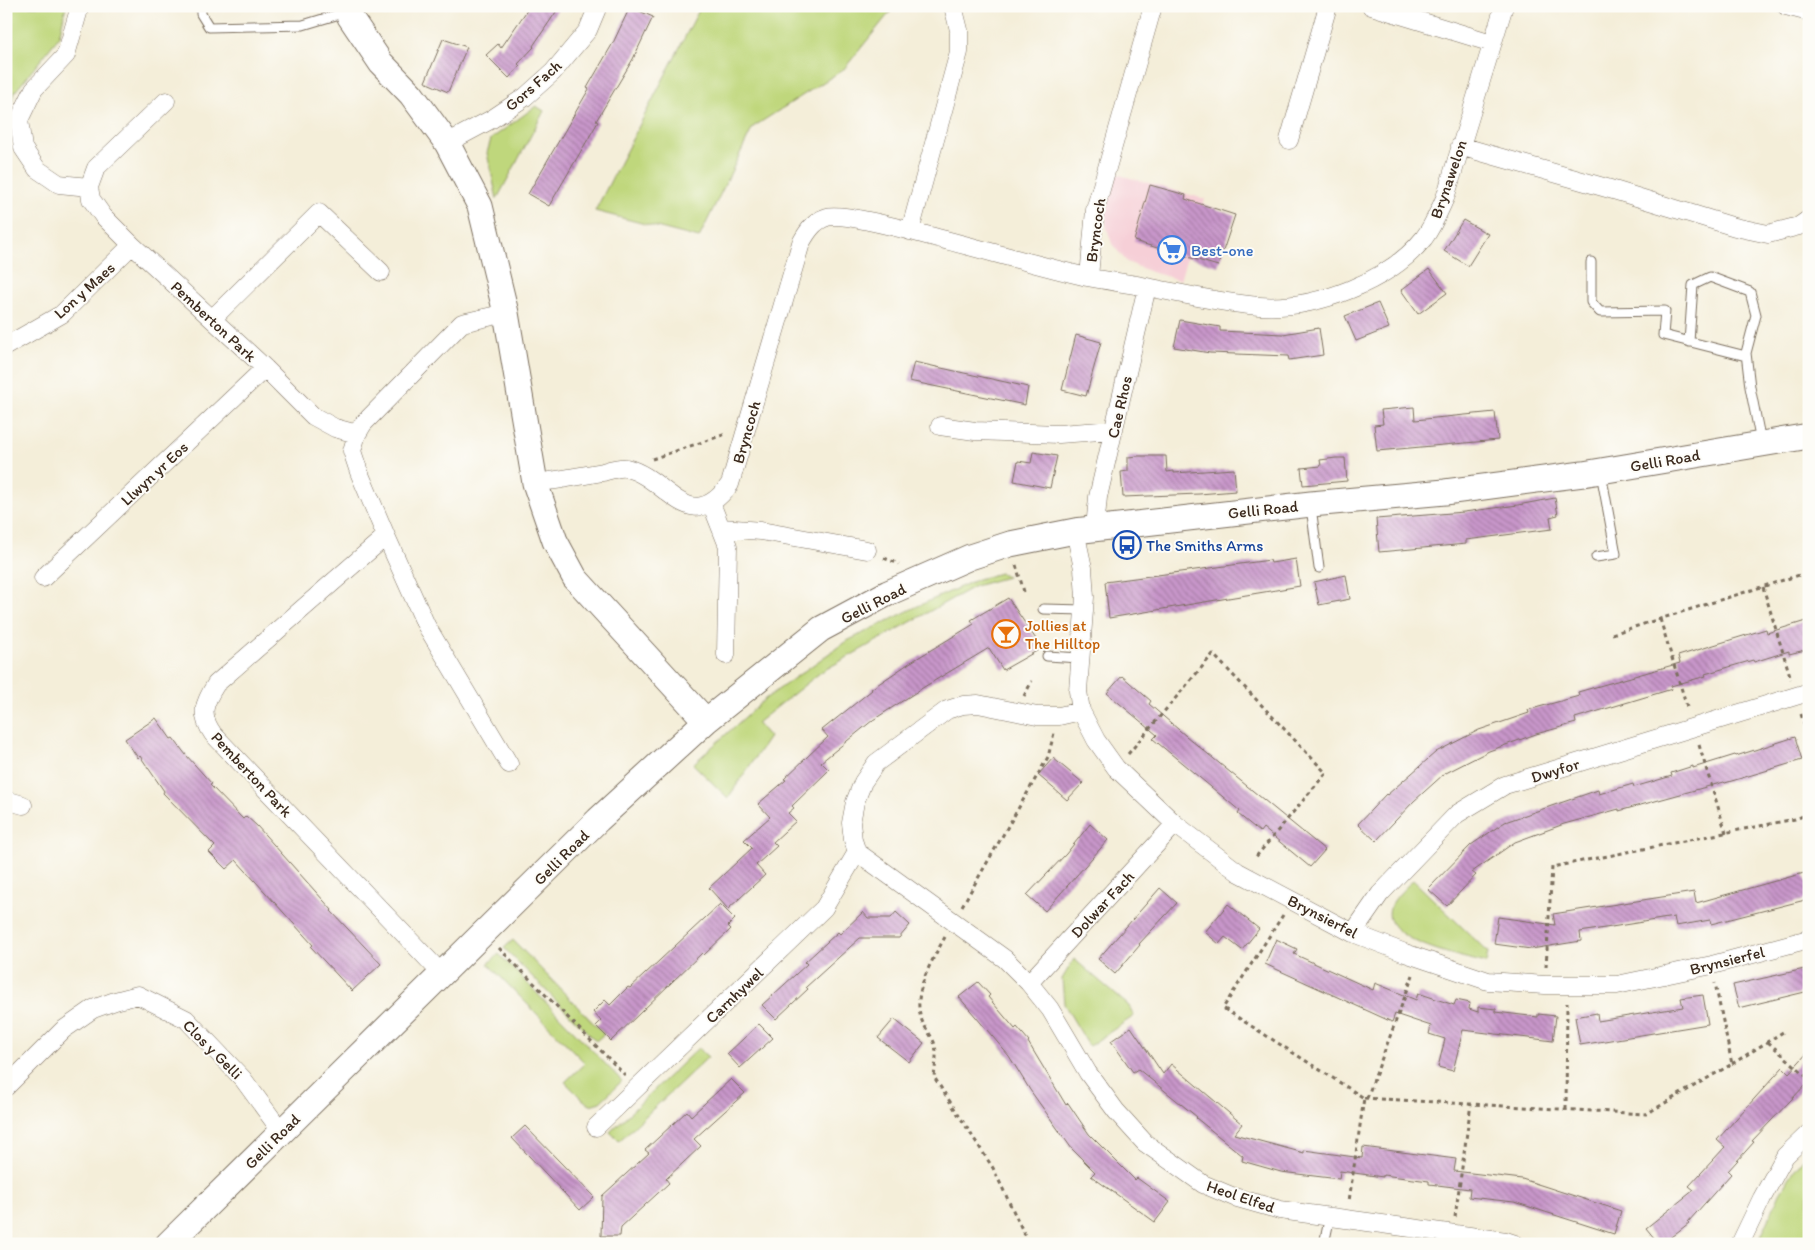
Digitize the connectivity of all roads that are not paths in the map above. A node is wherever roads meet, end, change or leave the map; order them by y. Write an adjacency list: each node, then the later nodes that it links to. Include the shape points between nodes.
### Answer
1 (80, 6): 17 (street, via 66,55 34,90 19,120 23,148 38,169 59,184)
2 (201, 6): 10 (lane, via 201,14 209,27 303,25)
3 (598, 6): 15 (street, Gors Fach, via 588,30 553,72 525,97)
4 (953, 6): 19 (street, via 959,30 959,52)
5 (1153, 6): 23 (street, Bryncoch, via 1095,210)
6 (1328, 6): 14 (street)
7 (1371, 6): 12 (street)
8 (1504, 6): 12 (street, Brynawelon)
9 (1786, 6): 11 (street)
10 (346, 9): 15 (main road, via 381,63 411,94)
11 (1809, 12)
12 (1492, 43): 16 (street, Brynawelon)
13 (166, 101): 17 (street, via 96,168)
14 (1289, 140)
15 (447, 143): 25 (main road, via 480,206)
16 (1460, 146): 18 (street, via 1768,234 1799,226); 24 (street, Brynawelon, via 1445,198 1425,237 1404,259 1347,291 1286,305 1260,306 1202,299)
17 (89, 187): 20 (street, Pemberton Park, via 92,199 103,216)
18 (1809, 219)
19 (910, 231): 23 (street, Bryncoch); 38 (street, Bryncoch, via 839,215 827,217 807,231 730,484)
20 (132, 245): 26 (street, Pemberton Park); 28 (street, Lon y Maes, via 62,314)
21 (1592, 262): 27 (lane, via 1591,302 1600,312 1665,311 1663,335)
22 (380, 272): 26 (street, via 319,213)
23 (1089, 277): 24 (street, Brynawelon)
24 (1147, 287): 32 (street, Cae Rhos)
25 (506, 313): 33 (street, via 462,323 406,378); 37 (main road)
26 (212, 319): 30 (street, Pemberton Park)
27 (1689, 342): 29 (lane); 29 (lane, via 1693,285 1710,277 1750,292 1756,315)
28 (6, 346)
29 (1746, 356): 35 (lane)
30 (265, 368): 33 (street, Pemberton Park, via 313,416 335,428); 46 (street, Llwyn yr Eos)
31 (940, 426): 32 (street, via 975,431 1059,434)
32 (1114, 430): 41 (street, Cae Rhos, via 1098,497)
33 (357, 434): 42 (street, via 352,451)
34 (1809, 436): 35 (main road, Gelli Road)
35 (1761, 444): 36 (main road, Gelli Road)
36 (1601, 471): 39 (main road, Gelli Road, via 1445,492); 44 (lane, via 1616,554)
37 (535, 484): 38 (street, via 625,468 648,477 683,504 695,507); 54 (main road, via 555,541 574,578)
38 (711, 504): 40 (street)
39 (1311, 504): 41 (main road, Gelli Road); 45 (lane)
40 (722, 528): 43 (street, via 761,531); 49 (street, via 728,546)
41 (1085, 530): 48 (street, Brynsierfel); 54 (main road, Gelli Road, via 1010,544 970,557 888,593 822,629)
42 (386, 536): 55 (street, via 426,624); 62 (street, Pemberton Park, via 216,684 206,700 204,713 213,734)
43 (867, 550)
44 (1596, 557)
45 (1319, 568)
46 (43, 578)
47 (1043, 609): 48 (lane)
48 (1084, 610): 51 (street, Brynsierfel)
49 (726, 655)
50 (1047, 656): 51 (lane)
51 (1080, 658): 53 (street, Brynsierfel, via 1078,691)
52 (1802, 694): 60 (street, Dwyfor, via 1505,785 1457,814 1380,894)
53 (1082, 711): 58 (street, Brynsierfel, via 1096,740 1116,768); 59 (street, via 1037,716 978,704 947,710 876,763 863,782 851,823)
54 (706, 721): 62 (main road, Gelli Road, via 598,820)
55 (509, 764)
56 (6, 800): 57 (street)
57 (23, 804)
58 (1175, 824): 60 (street, Brynsierfel, via 1242,874); 63 (street, Dolwar Fach)
59 (857, 852): 63 (street, via 1005,959); 65 (street, Carnhywel, via 824,908)
60 (1354, 932): 61 (street, Brynsierfel, via 1488,981 1567,986 1617,986)
61 (1809, 939)
62 (443, 975): 66 (main road, Gelli Road)
63 (1029, 983): 68 (street, Heol Elfed, via 1050,1009 1094,1081 1145,1143 1203,1184 1234,1197 1280,1210)
64 (6, 1087): 66 (street, Clos y Gelli, via 63,1030 93,1009 138,995 186,1019 243,1079)
65 (596, 1127)
66 (281, 1131): 69 (main road, Gelli Road)
67 (1809, 1133): 72 (street, via 1786,1156)
68 (1338, 1218): 70 (lane); 71 (street, Heol Elfed)
69 (168, 1244)
70 (1324, 1244)
71 (1515, 1244)
72 (1740, 1244)

